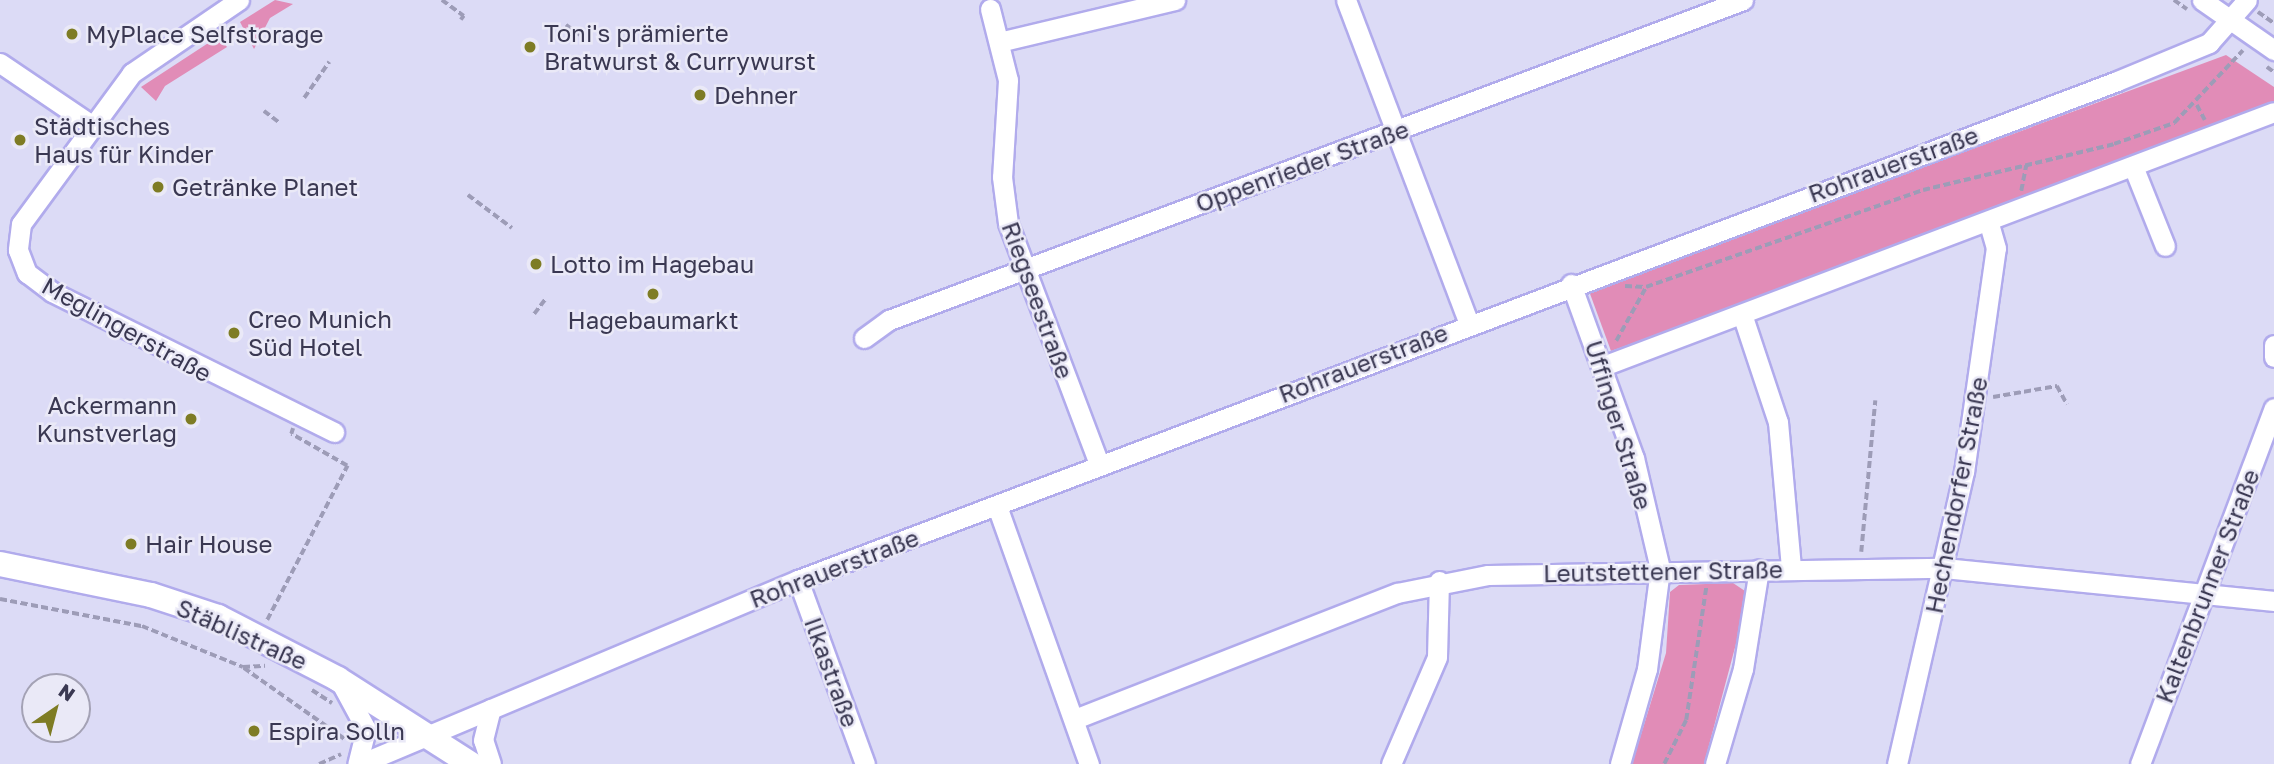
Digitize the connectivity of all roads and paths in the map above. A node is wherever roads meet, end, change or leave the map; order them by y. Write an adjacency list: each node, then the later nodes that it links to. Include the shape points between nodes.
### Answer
1 (239, 0): 22 (street, Meglingerstraße, via 155,53)
2 (442, 0): 9 (path, via 464,16)
3 (1175, 0): 13 (street)
4 (1346, 0): 23 (street)
5 (1743, 0): 23 (street, Oppenrieder Straße)
6 (2202, 0): 10 (street)
7 (2247, 0): 10 (street, Rohrauerstraße)
8 (990, 9): 13 (street, Riegseestraße)
9 (461, 20)
10 (2232, 21): 15 (street); 30 (street, Rohrauerstraße, via 2210,43 2117,81)
11 (566, 25): 12 (path)
12 (580, 36)
13 (1003, 41): 29 (street, Riegseestraße, via 1002,177 1008,223)
14 (2244, 49): 32 (path, via 2174,122 2114,144 1923,190)
15 (2274, 50)
16 (329, 62): 18 (path)
17 (0, 64): 22 (street)
18 (304, 98)
19 (264, 111): 21 (path)
20 (2274, 112): 24 (street)
21 (280, 122)
22 (90, 124): 45 (street, Meglingerstraße, via 21,224 18,250 27,273 173,357)
23 (1396, 131): 29 (street, Oppenrieder Straße); 36 (street)
24 (2133, 166): 26 (street); 28 (street)
25 (468, 195): 27 (path)
26 (1989, 223): 35 (street); 41 (street, Hechendorfer Straße, via 1996,248)
27 (512, 228)
28 (2165, 246)
29 (1025, 270): 37 (street, Oppenrieder Straße, via 889,320); 47 (street, Riegseestraße)
30 (1571, 284): 36 (street, Rohrauerstraße); 40 (street, Uffinger Straße)
31 (1621, 286): 32 (path)
32 (1646, 288): 40 (path)
33 (546, 298): 34 (path)
34 (534, 314)
35 (1742, 314): 40 (street); 54 (street, via 1778,422)
36 (1469, 323): 47 (street, Rohrauerstraße)
37 (864, 338)
38 (2274, 345): 39 (street)
39 (2274, 357)
40 (1603, 366): 51 (street, Uffinger Straße, via 1634,458)
41 (1975, 400): 43 (path, via 2057,386); 50 (street, Hechendorfer Straße)
42 (1875, 401): 55 (path)
43 (2067, 404)
44 (2274, 408): 58 (street, Kaltenbrunner Straße)
45 (296, 416): 46 (street, Meglingerstraße); 61 (path, via 291,434 347,466)
46 (334, 432)
47 (1099, 464): 48 (street, Rohrauerstraße)
48 (997, 506): 56 (street, Rohrauerstraße); 68 (street)
49 (0, 564): 64 (main road, Stäblistraße, via 163,598 228,622)
50 (1944, 568): 55 (street, Leutstettener Straße); 58 (street, Leutstettener Straße); 80 (street, Hechendorfer Straße)
51 (1660, 569): 52 (street, Leutstettener Straße); 57 (street, Leutstettener Straße); 77 (street, via 1647,669)
52 (1705, 569): 53 (street, Leutstettener Straße); 78 (path, via 1701,649 1686,720)
53 (1759, 569): 54 (street, Leutstettener Straße); 79 (street, via 1743,669)
54 (1791, 569): 55 (street, Leutstettener Straße)
55 (1859, 569)
56 (798, 580): 66 (street, Rohrauerstraße); 74 (street, Ilkastraße)
57 (1438, 581): 68 (street, Leutstettener Straße); 76 (street, via 1437,657)
58 (2202, 593): 60 (street, Leutstettener Straße); 81 (street, Kaltenbrunner Straße)
59 (0, 599): 63 (path, via 142,626)
60 (2274, 601)
61 (267, 620)
62 (270, 665): 63 (path)
63 (243, 667): 70 (path, via 334,727)
64 (338, 679): 67 (street); 69 (main road, Stäblistraße)
65 (304, 685): 67 (path)
66 (491, 709): 69 (street, Rohrauerstraße); 73 (street, via 483,740)
67 (363, 719): 71 (street)
68 (1075, 719): 75 (street)
69 (427, 735): 71 (street, Rohrauerstraße); 72 (main road, Stäblistraße)
70 (349, 745)
71 (358, 764)
72 (471, 764)
73 (491, 764)
74 (865, 764)
75 (1089, 764)
76 (1391, 764)
77 (1620, 764)
78 (1664, 764)
79 (1715, 764)
80 (1896, 764)
81 (2140, 764)

